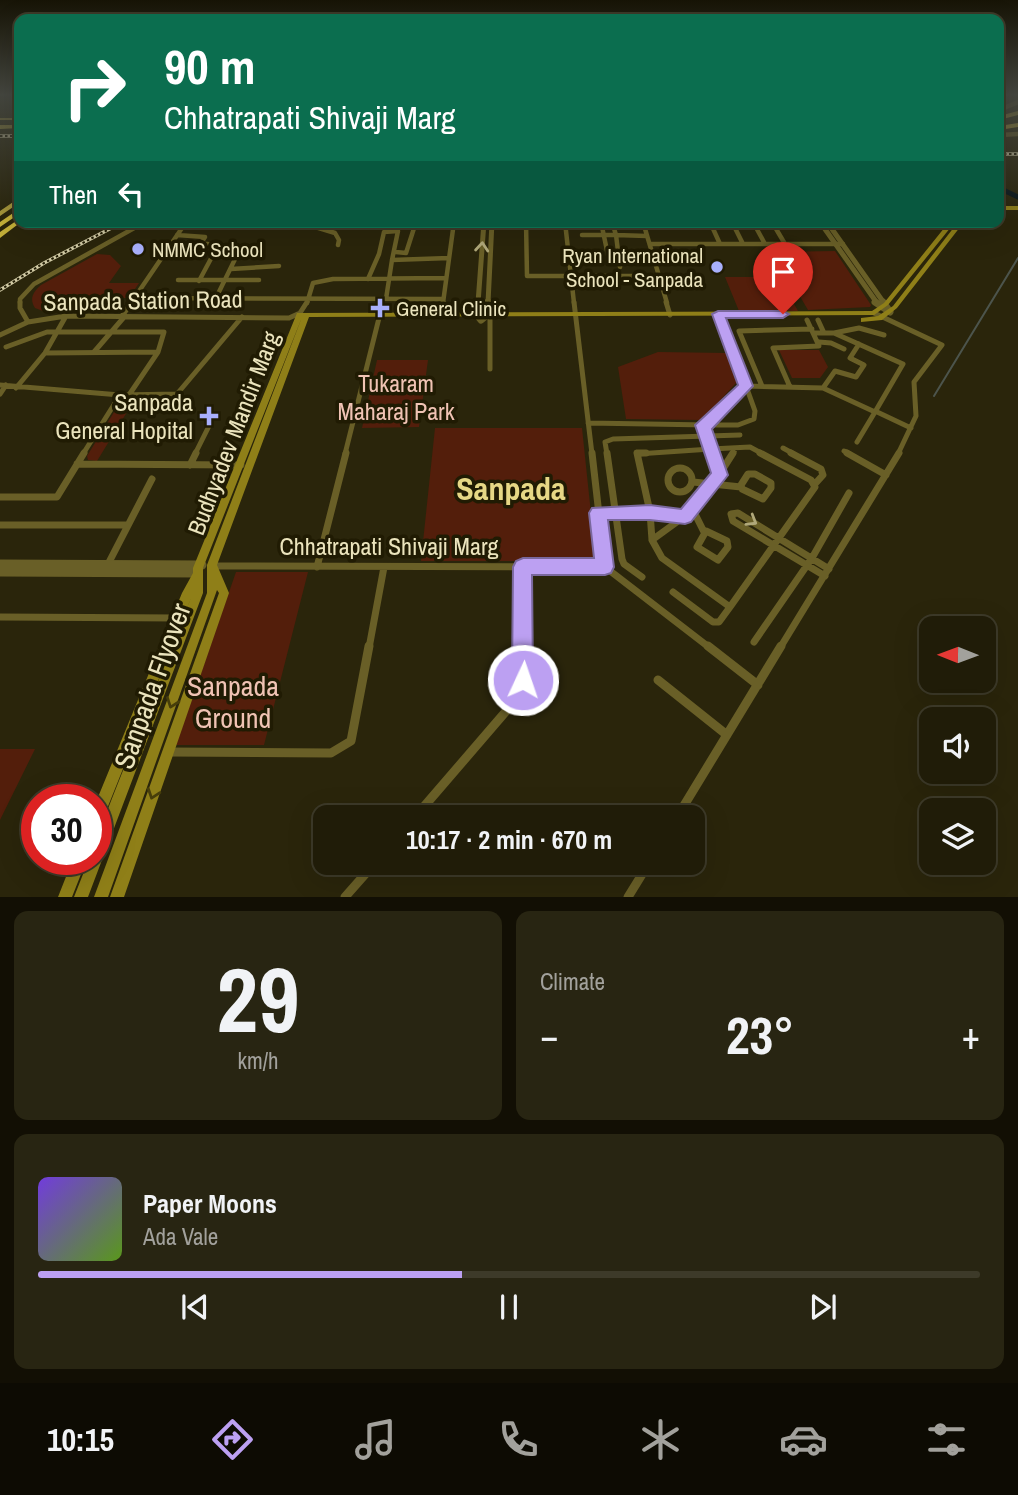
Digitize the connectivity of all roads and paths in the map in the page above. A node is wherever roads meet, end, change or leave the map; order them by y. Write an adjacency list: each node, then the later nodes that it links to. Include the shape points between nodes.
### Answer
1 (14, 214): 2 (highway)
2 (0, 225)
3 (14, 225): 29 (highway)
4 (134, 228): 81 (street, via 26,291 20,307)
5 (178, 228): 25 (street)
6 (319, 228): 39 (street, via 335,233)
7 (395, 228): 26 (street)
8 (414, 228): 41 (street, via 406,253)
9 (453, 228): 44 (street)
10 (484, 228): 53 (street, one-way to 10)
11 (492, 228): 54 (street)
12 (526, 228): 50 (street, via 527,276)
13 (566, 228): 50 (street)
14 (603, 228): 30 (street)
15 (614, 228): 31 (street)
16 (645, 228): 32 (street)
17 (713, 228): 34 (street)
18 (735, 228): 35 (street)
19 (756, 228): 36 (street)
20 (776, 228): 37 (street)
21 (825, 228): 38 (street)
22 (830, 228): 38 (street)
23 (947, 228): 42 (main road)
24 (955, 228): 42 (main road)
25 (182, 229): 27 (street)
26 (394, 231): 40 (street, via 384,232); 41 (street, via 398,231)
27 (177, 235): 43 (street, via 205,237 201,243 220,246); 61 (street)
28 (582, 235): 30 (street)
29 (0, 236)
30 (605, 236): 31 (street); 46 (street)
31 (616, 236): 32 (street); 48 (street)
32 (647, 236): 33 (street)
33 (650, 244): 34 (street); 51 (street)
34 (720, 244): 35 (street)
35 (743, 244): 36 (street)
36 (765, 244): 37 (street)
37 (785, 244): 38 (street)
38 (839, 244): 66 (street)
39 (338, 245)
40 (378, 249): 41 (street); 56 (street)
41 (396, 251): 45 (street)
42 (934, 251): 66 (main road); 67 (main road)
43 (214, 253): 49 (street, via 238,253); 59 (street)
44 (449, 258): 45 (street); 55 (street)
45 (392, 260): 52 (street)
46 (609, 260)
47 (279, 266): 49 (street)
48 (620, 267)
49 (231, 269): 60 (street)
50 (570, 276): 51 (street); 77 (street)
51 (659, 276): 69 (street)
52 (388, 277): 55 (street); 56 (street); 64 (street)
53 (480, 277): 54 (street); 76 (street)
54 (489, 277): 76 (street)
55 (446, 278): 65 (street)
56 (369, 279): 63 (street, via 313,283)
57 (178, 280): 59 (street)
58 (259, 280): 60 (street)
59 (199, 281): 60 (street)
60 (225, 282): 62 (street)
61 (135, 298): 62 (street); 72 (street)
62 (216, 298): 63 (street)
63 (309, 298): 64 (street); 73 (street)
64 (386, 299): 65 (street)
65 (443, 299): 68 (street)
66 (884, 305): 67 (street); 70 (main road)
67 (890, 312): 70 (main road)
68 (441, 314): 75 (main road, Sanpada Station Road); 76 (main road, Sanpada Station Road)
69 (670, 314): 77 (main road); 78 (main road)
70 (877, 315): 78 (main road); 80 (main road); 110 (street, via 942,345 914,382 916,416)
71 (66, 316): 72 (street, Sanpada Station Road); 81 (street, Sanpada Station Road); 83 (street)
72 (124, 316): 74 (street, Sanpada Station Road); 84 (street)
73 (300, 316): 74 (street, Sanpada Station Road); 75 (main road, Sanpada Station Road); 120 (main road, Budhyadev Mandir Marg); 149 (main road, Budhyadev Mandir Marg)
74 (242, 317): 105 (street, via 177,394)
75 (379, 317): 76 (main road, Sanpada Station Road); 144 (street)
76 (484, 317): 77 (main road); 96 (street)
77 (575, 317): 78 (main road); 107 (street)
78 (719, 317): 79 (main road); 98 (street)
79 (807, 320): 80 (main road); 82 (street)
80 (818, 320): 85 (street)
81 (28, 322): 87 (street, Sanpada Station Road)
82 (813, 331): 85 (street); 89 (street); 99 (street, via 739,331)
83 (57, 332): 84 (street); 91 (street); 95 (street)
84 (114, 332): 93 (street); 94 (street, via 164,332)
85 (824, 333): 86 (street)
86 (834, 333): 88 (street, via 863,326); 90 (street)
87 (0, 335)
88 (884, 335)
89 (819, 342): 92 (street); 100 (street, via 817,347 773,348)
90 (859, 344): 102 (street, via 850,358 864,365 856,377 835,371); 106 (street, via 903,364)
91 (6, 347)
92 (844, 349)
93 (94, 352): 94 (street); 95 (street)
94 (158, 352): 105 (street)
95 (45, 353): 101 (street)
96 (490, 369)
97 (3, 385): 101 (street); 103 (street)
98 (746, 386): 99 (street); 109 (street); 109 (street, via 754,419)
99 (762, 386): 100 (street)
100 (790, 387): 102 (street)
101 (16, 388): 104 (street)
102 (823, 388): 106 (street)
103 (0, 394)
104 (120, 395): 105 (street); 118 (street)
105 (129, 395)
106 (875, 412): 110 (street); 113 (street)
107 (587, 423): 109 (street); 133 (street)
108 (210, 424): 119 (street)
109 (705, 425): 112 (street)
110 (911, 428): 122 (street)
111 (740, 435): 112 (street)
112 (706, 436): 116 (street); 134 (street, via 605,442)
113 (858, 442)
114 (736, 448): 116 (street); 121 (street); 126 (street, via 750,447)
115 (783, 448): 126 (street, via 821,469 823,475)
116 (711, 449): 121 (street); 132 (street, via 637,453)
117 (844, 451): 122 (street)
118 (77, 464): 119 (street); 130 (street, via 57,497)
119 (190, 465): 120 (street)
120 (241, 465): 149 (main road, Budhyadev Mandir Marg)
121 (719, 475): 125 (street)
122 (886, 475): 151 (street)
123 (152, 479): 137 (street)
124 (693, 482): 125 (street); 128 (street); 128 (street, via 681,470 667,474 671,487)
125 (712, 484): 127 (street); 131 (street)
126 (814, 485): 139 (street)
127 (741, 487): 127 (street, via 761,500 771,486 750,473)
128 (685, 490): 131 (street)
129 (849, 493): 142 (street)
130 (0, 497)
131 (693, 506): 135 (street); 138 (street)
132 (650, 512): 134 (street); 135 (street); 140 (street)
133 (598, 513): 134 (street); 147 (street)
134 (614, 513): 152 (street, via 624,564)
135 (685, 516): 140 (street)
136 (0, 524): 137 (street)
137 (128, 525): 148 (street)
138 (704, 531): 138 (street, via 727,541 718,560 697,547)
139 (778, 537): 141 (street); 141 (street, one-way to 139, via 733,521 731,514 738,513); 142 (street)
140 (652, 540): 154 (street, via 662,558)
141 (774, 544): 142 (street); 154 (street)
142 (810, 561): 151 (street); 157 (street)
143 (0, 564): 148 (street, Chhatrapati Shivaji Marg)
144 (317, 566): 145 (street, Chhatrapati Shivaji Marg); 149 (street, Chhatrapati Shivaji Marg)
145 (384, 566): 146 (street, Chhatrapati Shivaji Marg); 161 (street, via 351,741 318,755)
146 (523, 567): 147 (street, Chhatrapati Shivaji Marg); 163 (street, via 525,658 514,702)
147 (605, 567): 159 (street)
148 (106, 568): 149 (street, Chhatrapati Shivaji Marg); 150 (street, Chhatrapati Shivaji Marg)
149 (206, 569): 156 (main road); 161 (main road, via 224,593); 165 (main road, Sanpada Flyover); 172 (main road, Sanpada Flyover, one-way to 172, via 212,593)
150 (0, 572)
151 (827, 572): 159 (street)
152 (642, 577)
153 (673, 592): 154 (street, via 713,622 719,622)
154 (730, 607)
155 (0, 617): 156 (street)
156 (177, 618): 162 (main road)
157 (754, 642)
158 (658, 680): 160 (street)
159 (758, 684): 160 (street)
160 (727, 736): 164 (street)
161 (168, 752): 173 (main road, one-way to 173)
162 (110, 784)
163 (425, 805)
164 (684, 805)
165 (112, 816)
166 (74, 875): 170 (main road)
167 (89, 875): 171 (main road, Sanpada Flyover)
168 (364, 875): 174 (street)
169 (642, 875): 175 (street)
170 (65, 897)
171 (81, 897)
172 (101, 897)
173 (117, 897)
174 (345, 897)
175 (628, 897)

